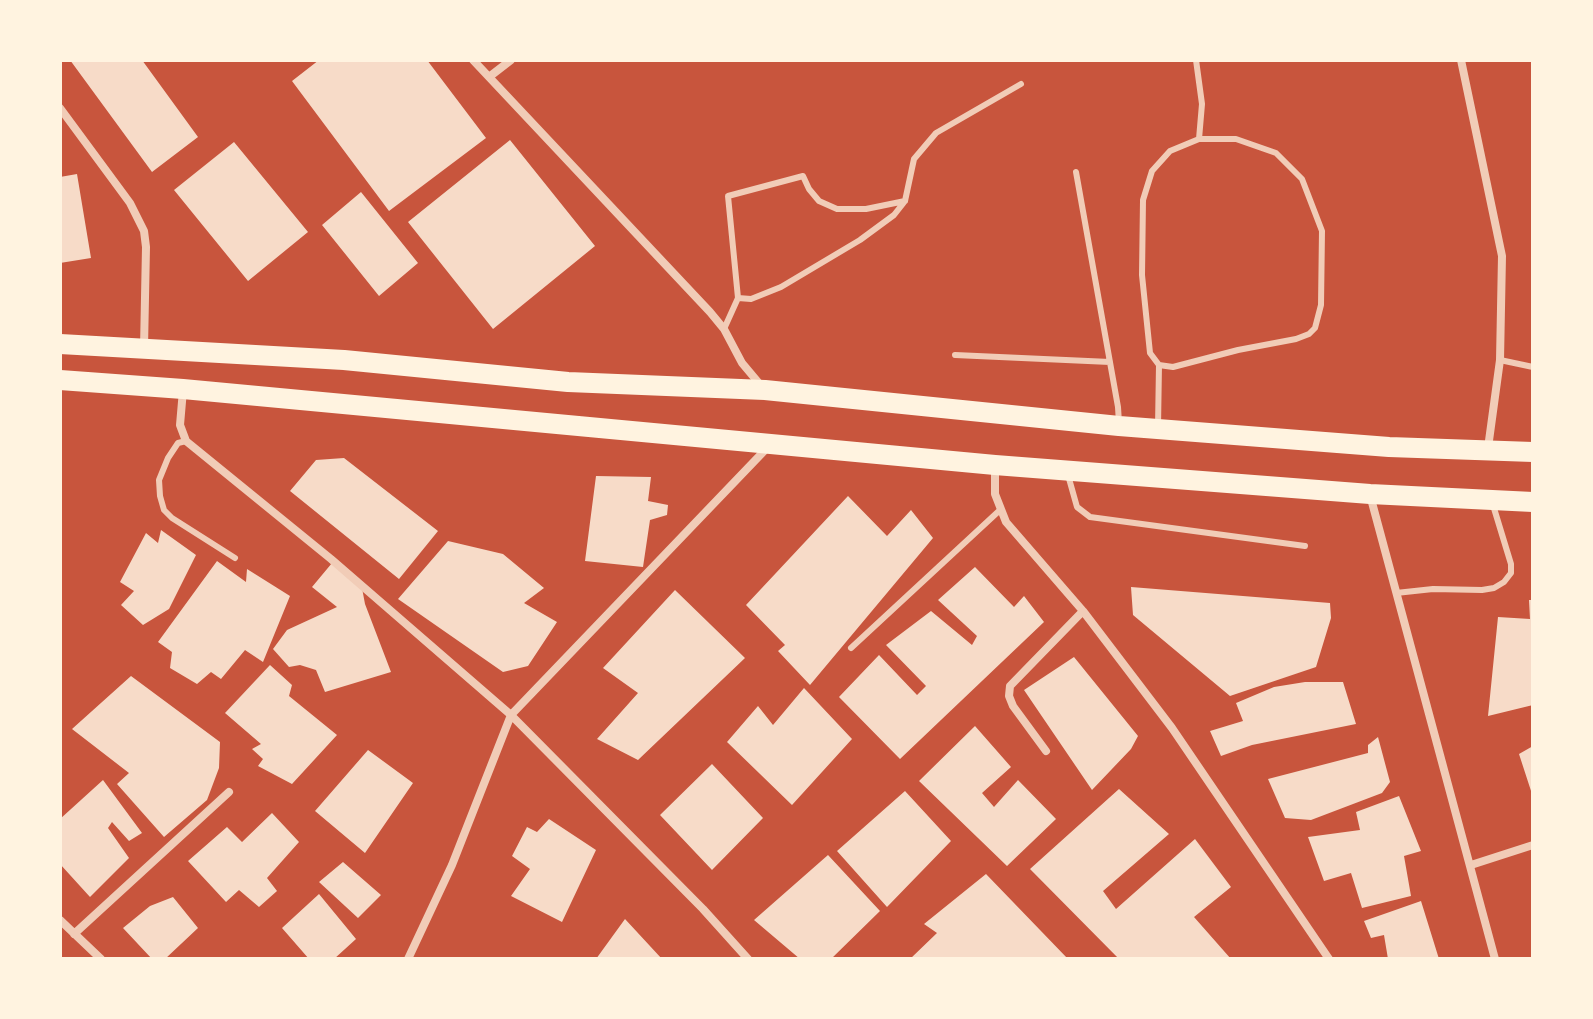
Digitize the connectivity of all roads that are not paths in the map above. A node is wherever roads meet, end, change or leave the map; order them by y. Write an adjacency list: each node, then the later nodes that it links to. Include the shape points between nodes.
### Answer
1 (473, 60): 5 (street)
2 (511, 60): 5 (street)
3 (1196, 60): 8 (lane, via 1202,104)
4 (1461, 60): 16 (street, via 1502,256)
5 (489, 77): 12 (street)
6 (1021, 84): 10 (lane, via 936,133 914,159)
7 (60, 108): 14 (street, via 130,203 144,231)
8 (1199, 139): 18 (lane, via 1170,151 1152,171 1143,200 1145,327 1150,353); 18 (lane, via 1236,139 1276,153 1302,179 1322,231 1319,321 1309,334 1296,339 1173,367)
9 (1076, 172): 17 (lane)
10 (905, 201): 11 (lane, via 860,240 792,280 751,299); 11 (lane, via 837,209 819,201 803,176 728,196)
11 (738, 298): 12 (lane)
12 (724, 329): 22 (street, via 742,363)
13 (60, 344): 14 (main road)
14 (144, 349): 22 (main road, via 344,360 568,382)
15 (955, 355): 17 (lane)
16 (1500, 360): 19 (lane); 27 (street)
17 (1110, 362): 23 (lane)
18 (1159, 365): 24 (lane)
19 (1533, 367)
20 (60, 380): 21 (main road)
21 (183, 389): 25 (street, via 180,425); 26 (main road)
22 (765, 390): 23 (main road)
23 (1119, 426): 24 (main road)
24 (1158, 428): 27 (main road, via 1389,447)
25 (186, 441): 36 (lane, via 173,450 159,480 164,510); 40 (street)
26 (771, 445): 29 (main road); 40 (street)
27 (1488, 448): 28 (main road)
28 (1533, 452)
29 (995, 465): 30 (main road); 34 (street)
30 (1067, 471): 31 (main road); 35 (lane, via 1077,507 1090,517)
31 (1370, 494): 32 (main road); 37 (street)
32 (1492, 500): 33 (main road); 37 (lane, via 1511,564 1504,582 1482,590)
33 (1533, 502)
34 (1000, 510): 38 (street); 39 (lane)
35 (1305, 546)
36 (235, 558)
37 (1396, 593): 44 (street)
38 (1083, 611): 41 (street, via 1010,686 1013,706); 50 (street, via 1172,728)
39 (851, 648)
40 (511, 715): 48 (street); 49 (street)
41 (1046, 751)
42 (229, 792): 46 (street)
43 (1533, 845): 44 (street)
44 (1471, 865): 51 (street)
45 (60, 920): 46 (street)
46 (74, 934): 47 (street)
47 (101, 959)
48 (408, 959)
49 (748, 959)
50 (1329, 959)
51 (1495, 959)

